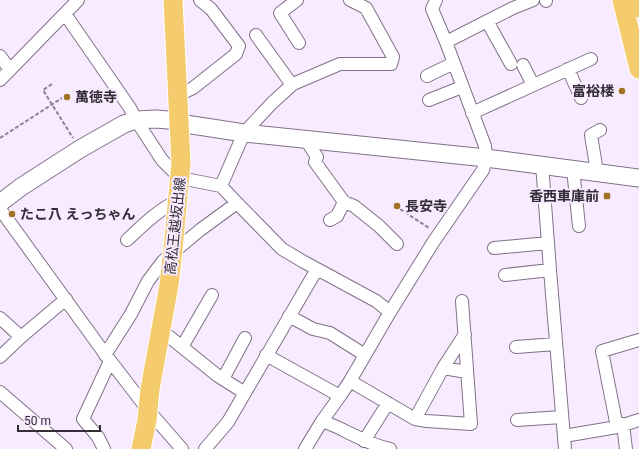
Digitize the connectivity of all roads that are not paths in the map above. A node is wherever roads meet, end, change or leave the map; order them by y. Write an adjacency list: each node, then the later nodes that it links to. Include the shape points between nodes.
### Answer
1 (173, 0): 26 (main road, 高松王越坂出線)
2 (200, 0): 26 (street, via 211,9 239,46 236,54 193,88)
3 (297, 0): 14 (street, via 280,13)
4 (353, 0): 23 (street, via 366,8 393,57 391,64 340,64)
5 (533, 0): 11 (street)
6 (622, 0): 19 (main road)
7 (637, 0): 10 (main road)
8 (438, 1): 13 (street, via 432,9)
9 (69, 5): 20 (street); 30 (street)
10 (639, 8)
11 (487, 21): 13 (street); 24 (street)
12 (256, 34): 23 (street)
13 (446, 42): 17 (street)
14 (299, 43)
15 (0, 56): 20 (street)
16 (590, 59): 18 (street)
17 (454, 64): 21 (street); 25 (street)
18 (568, 69): 24 (street); 27 (street)
19 (639, 69)
20 (10, 70): 22 (street)
21 (427, 76)
22 (0, 80)
23 (292, 85): 33 (street)
24 (533, 85): 29 (street)
25 (462, 87): 28 (street); 29 (street)
26 (178, 96): 31 (main road, 高松王越坂出線)
27 (582, 98)
28 (429, 100)
29 (472, 113): 35 (street, via 485,146)
30 (136, 120): 31 (street); 39 (street, via 162,160); 44 (street, via 80,149)
31 (179, 122): 33 (street); 39 (main road, 高松王越坂出線)
32 (600, 130): 38 (street, via 591,135)
33 (244, 134): 34 (street); 41 (street)
34 (306, 140): 35 (street); 43 (street, via 316,157 315,162)
35 (486, 158): 36 (street); 60 (street, via 483,170 438,235)
36 (542, 164): 37 (street); 50 (street)
37 (573, 170): 38 (street); 48 (street)
38 (596, 172): 40 (street)
39 (180, 178): 41 (street); 42 (main road, 高松王越坂出線)
40 (639, 178)
41 (221, 186): 45 (street)
42 (178, 201): 49 (street, via 166,206); 53 (main road, 高松王越坂出線)
43 (344, 202): 47 (street, via 337,216); 51 (street, via 354,206)
44 (0, 203)
45 (237, 203): 53 (street); 54 (street, via 282,248)
46 (0, 209): 58 (street)
47 (330, 220)
48 (578, 226)
49 (127, 240)
50 (548, 243): 52 (street); 55 (street)
51 (397, 244)
52 (494, 248)
53 (173, 253): 63 (main road, 高松王越坂出線); 74 (street, via 163,261 148,281)
54 (317, 269): 60 (street, via 376,301); 61 (street)
55 (550, 270): 56 (street); 68 (street)
56 (506, 274)
57 (212, 295): 69 (street)
58 (66, 299): 65 (street); 74 (street)
59 (462, 301): 64 (street)
60 (390, 312): 71 (street)
61 (289, 316): 71 (street, via 313,329 330,333); 72 (street)
62 (0, 318): 65 (street)
63 (161, 330): 69 (street); 83 (main road, 高松王越坂出線)
64 (464, 334): 75 (street); 76 (street)
65 (21, 337): 73 (street)
66 (245, 338): 77 (street)
67 (639, 340): 89 (street, via 602,351)
68 (556, 344): 70 (street); 84 (street)
69 (182, 347): 77 (street)
70 (516, 347)
71 (365, 354): 78 (street)
72 (266, 355): 80 (street); 81 (street)
73 (0, 357)
74 (108, 358): 83 (street); 94 (street, via 83,419)
75 (443, 368): 76 (street); 85 (street)
76 (467, 372): 85 (street, via 471,424)
77 (223, 379): 80 (street)
78 (350, 381): 81 (street); 82 (street)
79 (0, 392): 93 (street)
80 (245, 392): 96 (street, via 228,422)
81 (340, 396): 88 (street)
82 (388, 403): 85 (street); 91 (street)
83 (148, 410): 92 (street); 95 (main road, 高松王越坂出線)
84 (562, 417): 86 (street); 90 (street)
85 (415, 419)
86 (517, 420)
87 (639, 420): 89 (street)
88 (322, 421): 91 (street); 97 (street)
89 (620, 425): 90 (street); 100 (street)
90 (564, 436): 99 (street)
91 (364, 441): 98 (street)
92 (179, 448)
93 (66, 449)
94 (104, 449)
95 (141, 449)
96 (205, 449)
97 (305, 449)
98 (390, 449)
99 (565, 449)
100 (626, 449)

